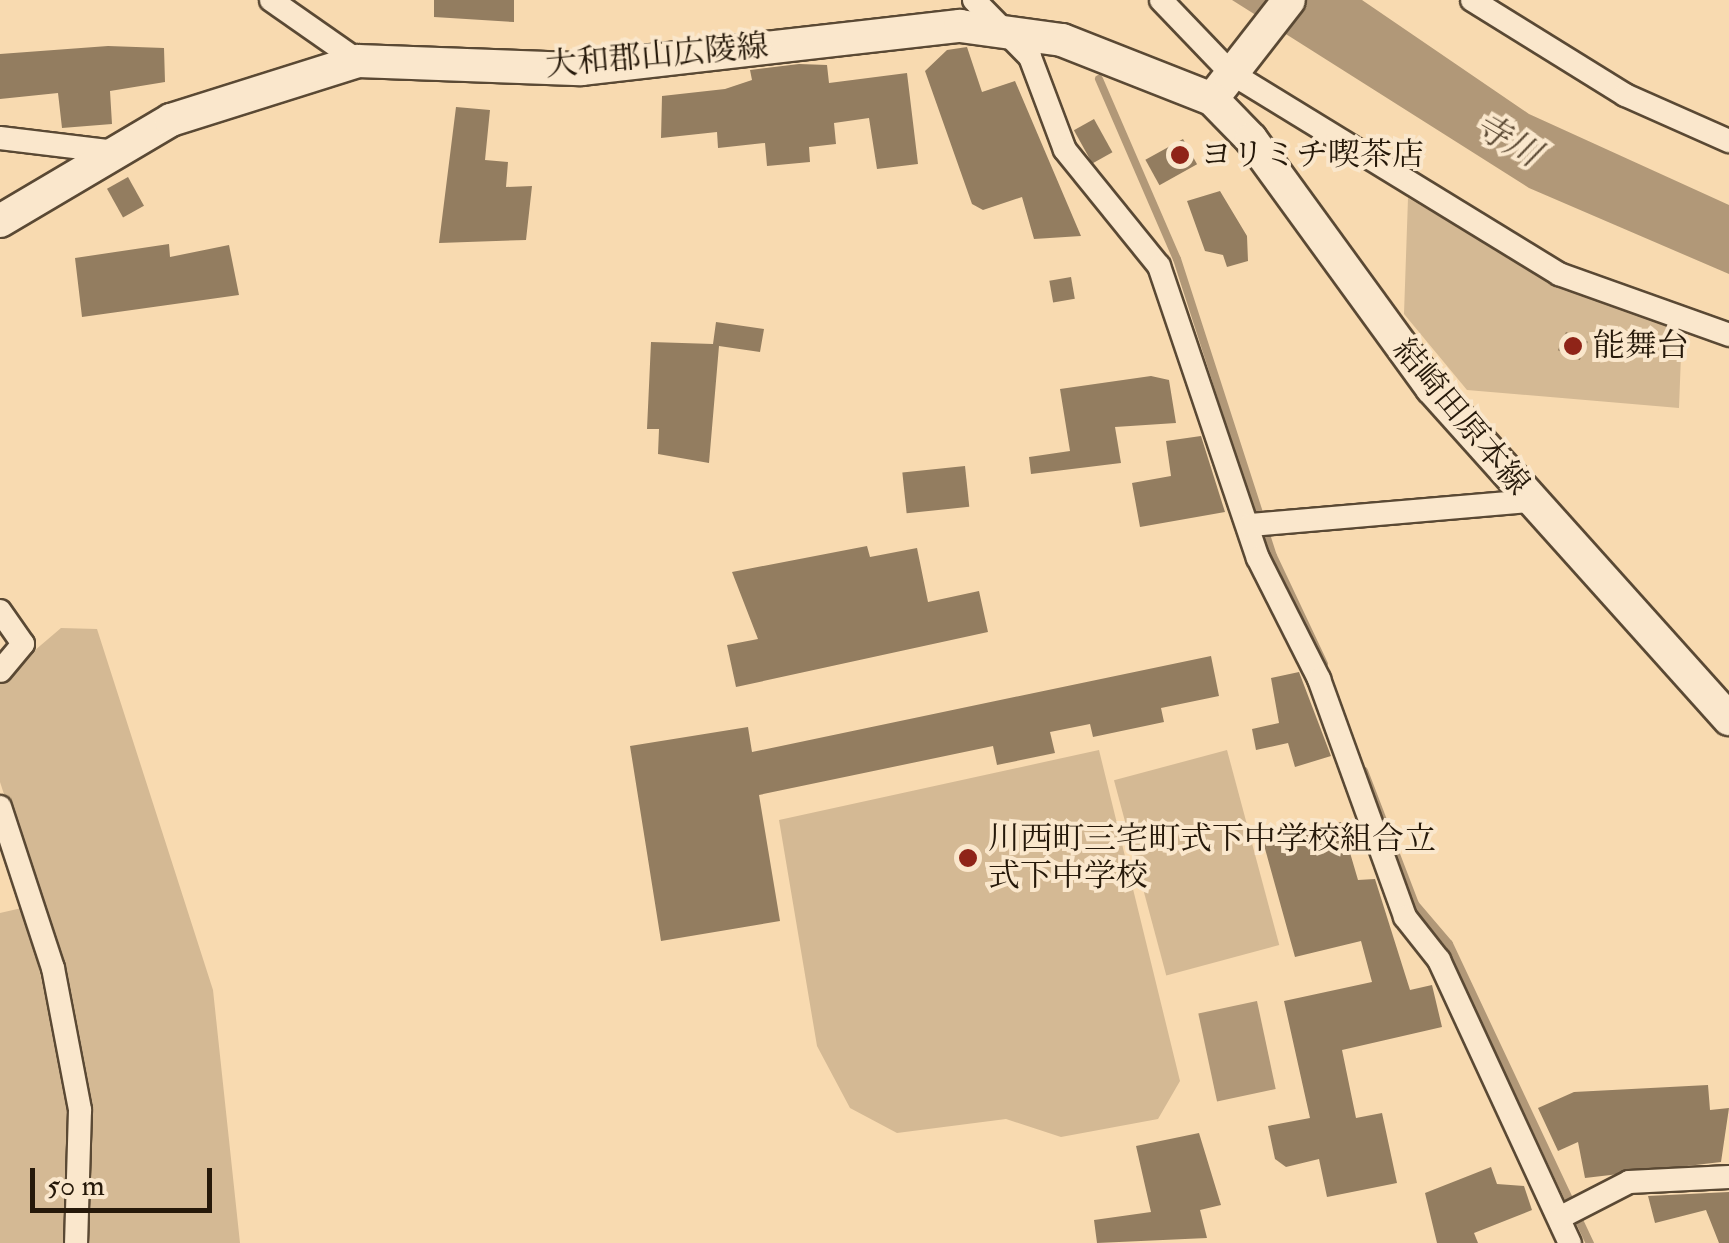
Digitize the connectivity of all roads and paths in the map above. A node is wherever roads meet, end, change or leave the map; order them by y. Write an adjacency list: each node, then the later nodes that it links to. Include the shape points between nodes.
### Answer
1 (272, 0): 7 (street)
2 (974, 0): 6 (street)
3 (1161, 0): 8 (street)
4 (1289, 0): 8 (main road)
5 (1472, 0): 10 (street, via 1625,95)
6 (1004, 27): 7 (main road, 大和郡山広陵線, via 580,69); 8 (main road, 大和郡山広陵線, via 1144,68); 15 (street, via 1030,57 1064,150 1160,266)
7 (358, 61): 11 (main road, 大和郡山広陵線, via 172,120)
8 (1229, 75): 13 (street, via 1559,274); 14 (main road, 結崎田原本線, via 1252,139 1432,388)
9 (0, 138): 11 (street)
10 (1729, 141)
11 (107, 151): 12 (main road, 大和郡山広陵線)
12 (0, 221)
13 (1729, 335)
14 (1532, 501): 15 (street); 18 (main road, 結崎田原本線)
15 (1250, 525): 21 (street, via 1319,679 1405,918 1440,960)
16 (0, 611): 17 (street, via 23,644)
17 (0, 671)
18 (1729, 719)
19 (0, 808): 22 (street, via 53,968 80,1110)
20 (1729, 1176): 21 (street, via 1629,1182)
21 (1560, 1217): 23 (street)
22 (76, 1243)
23 (1570, 1243)

